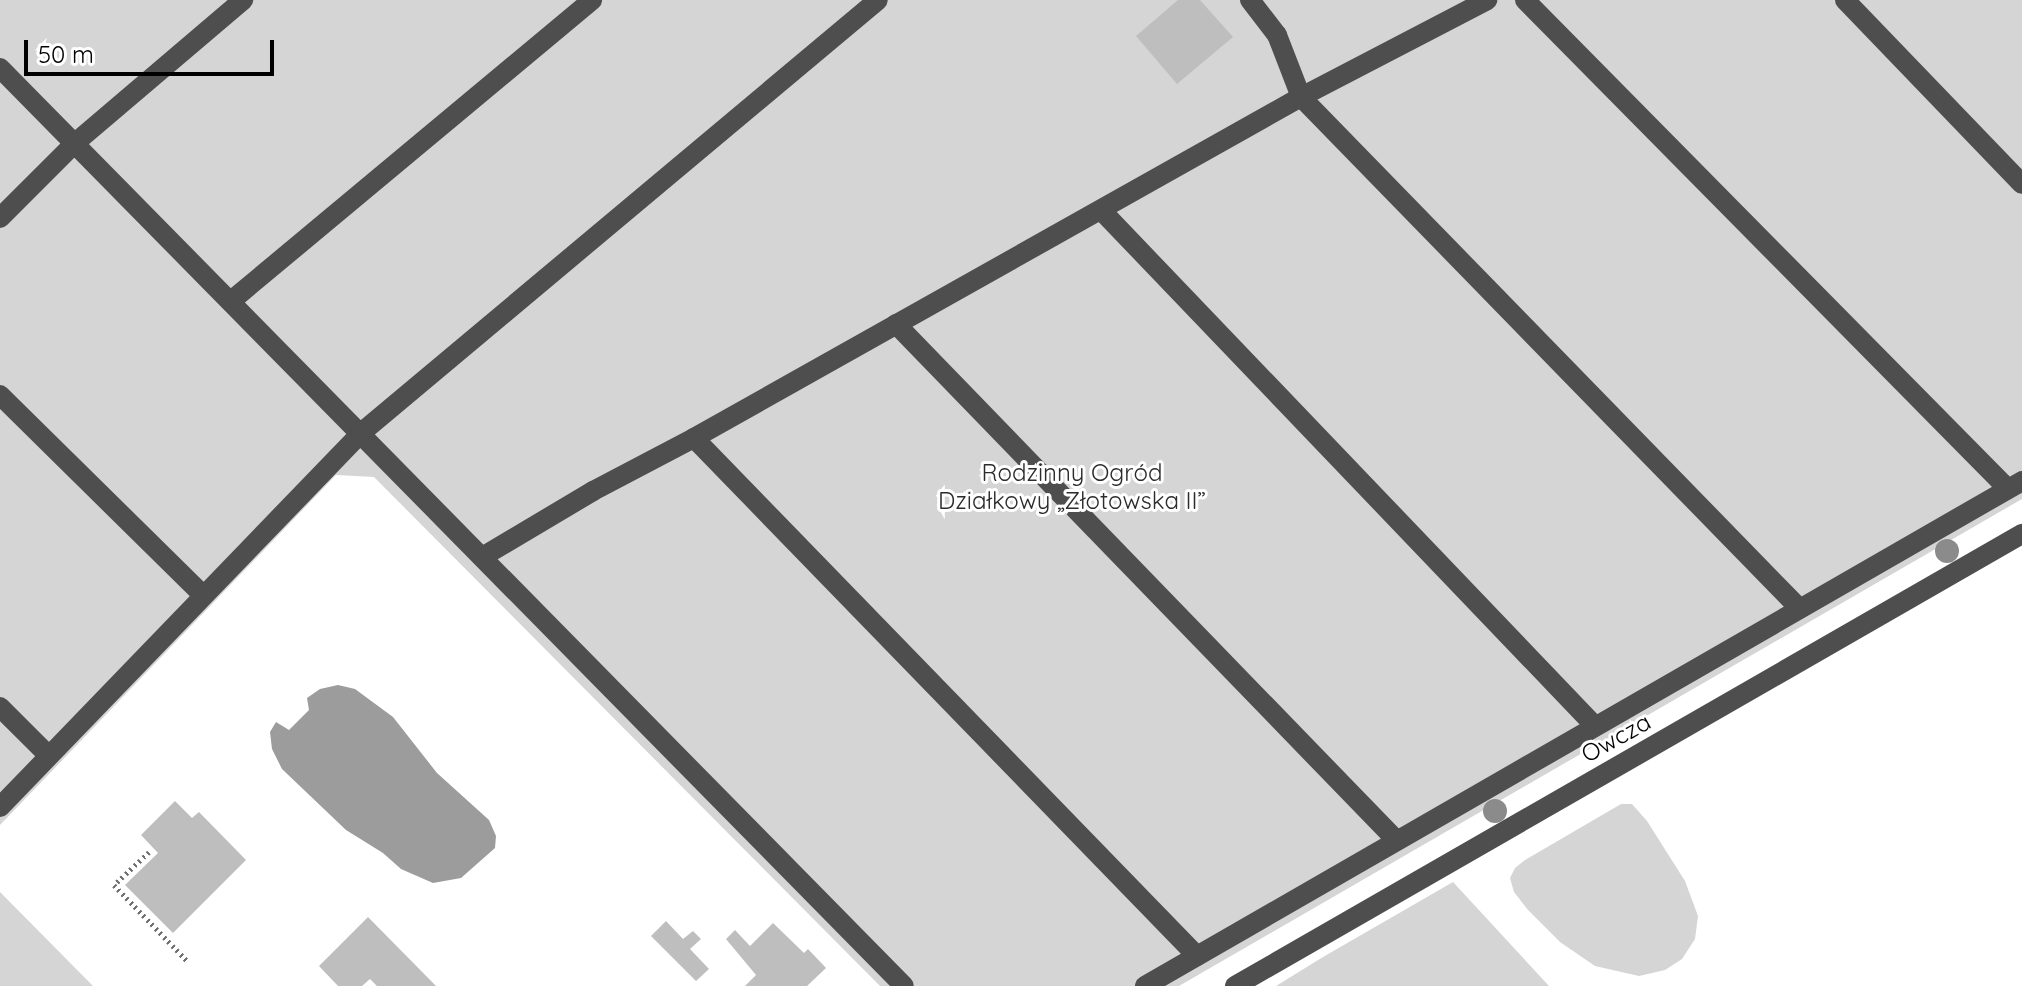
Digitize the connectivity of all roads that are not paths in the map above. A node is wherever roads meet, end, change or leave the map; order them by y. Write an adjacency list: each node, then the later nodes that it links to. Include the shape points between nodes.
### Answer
1 (243, 0): 10 (street)
2 (592, 0): 14 (street)
3 (878, 0): 17 (street)
4 (1250, 0): 9 (street, via 1277,35)
5 (1487, 0): 9 (street)
6 (1525, 0): 19 (street)
7 (1845, 0): 11 (street)
8 (0, 68): 10 (street)
9 (1301, 97): 12 (street); 23 (street)
10 (75, 143): 13 (street); 14 (street)
11 (2022, 184)
12 (1101, 210): 15 (street); 25 (street)
13 (0, 218)
14 (231, 301): 17 (street)
15 (896, 324): 18 (street); 28 (street)
16 (0, 395): 22 (street)
17 (361, 433): 21 (street); 22 (street)
18 (694, 438): 21 (street); 29 (street)
19 (2015, 485): 23 (street)
20 (2022, 534): 32 (street, Owcza)
21 (482, 557): 30 (street)
22 (202, 594): 26 (street)
23 (1799, 608): 25 (street)
24 (0, 707): 26 (street)
25 (1594, 725): 28 (street)
26 (49, 756): 27 (street)
27 (0, 807)
28 (1396, 840): 29 (street)
29 (1197, 956): 31 (street)
30 (904, 986)
31 (1145, 986)
32 (1235, 986)

